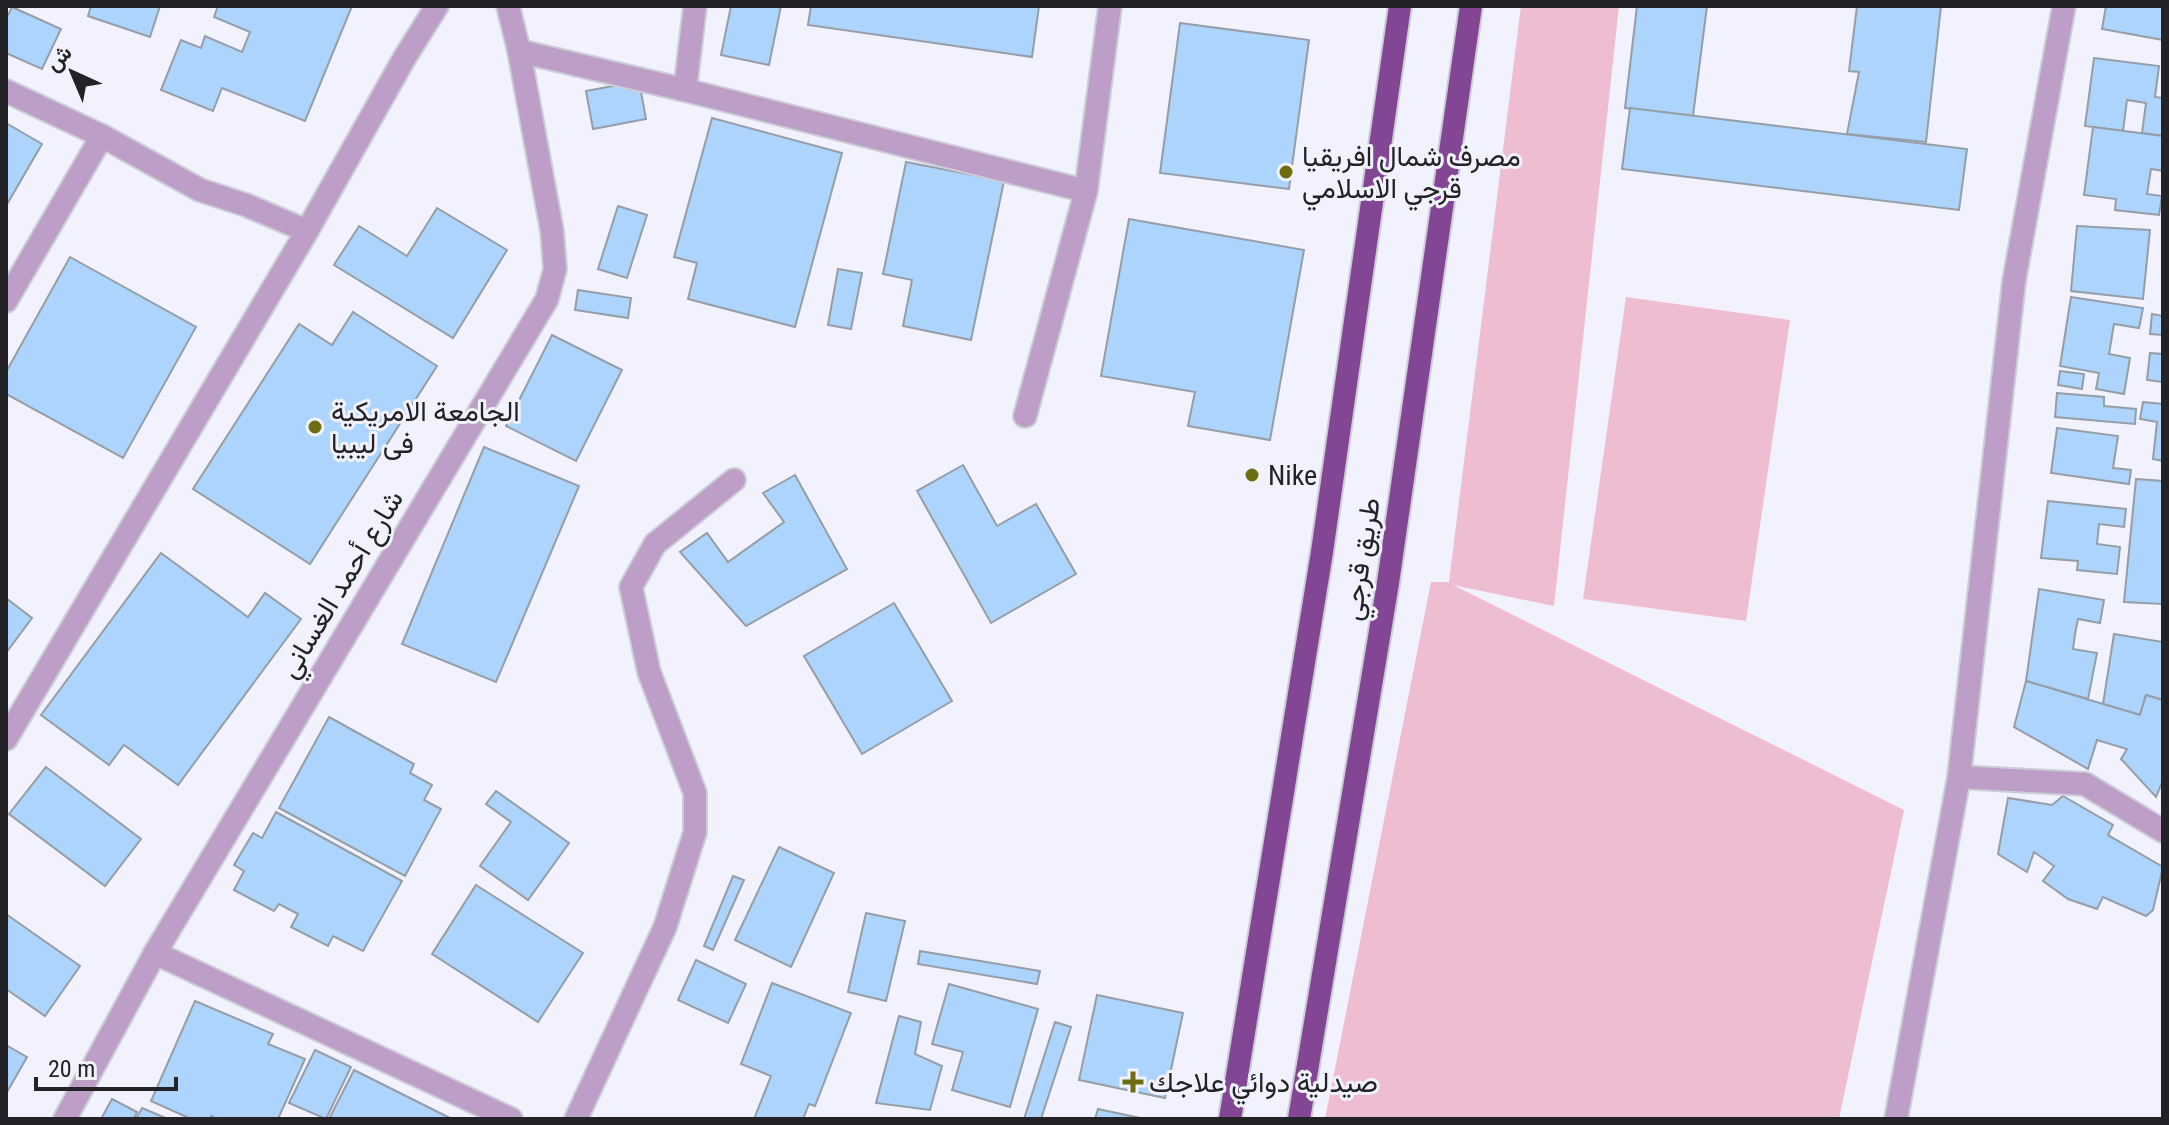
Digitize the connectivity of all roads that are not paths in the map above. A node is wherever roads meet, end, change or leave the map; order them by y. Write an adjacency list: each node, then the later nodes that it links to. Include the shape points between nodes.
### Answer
1 (437, 6): 13 (street)
2 (508, 6): 8 (street, شارع أحمد الغساني)
3 (695, 6): 9 (street)
4 (1110, 6): 12 (street)
5 (1400, 6): 24 (highway, طريق قرجي, via 1322,552)
6 (1471, 6): 25 (highway, طريق قرجي, via 1388,583)
7 (2064, 6): 18 (street, via 2014,281)
8 (519, 51): 9 (street); 20 (street, شارع أحمد الغساني, via 552,231 555,269 547,299)
9 (685, 90): 12 (street)
10 (6, 91): 11 (street)
11 (102, 136): 13 (street, via 200,190); 14 (street)
12 (1086, 191): 15 (street)
13 (307, 231): 17 (street)
14 (6, 301)
15 (1025, 416)
16 (734, 480): 23 (street, via 655,544 631,587 649,672 695,793 695,832 665,927)
17 (6, 739)
18 (1959, 777): 19 (street, via 2085,784); 26 (street)
19 (2163, 831)
20 (155, 953): 21 (street, شارع أحمد الغساني); 22 (street)
21 (65, 1119)
22 (511, 1119)
23 (576, 1119)
24 (1230, 1119)
25 (1299, 1119)
26 (1896, 1119)

